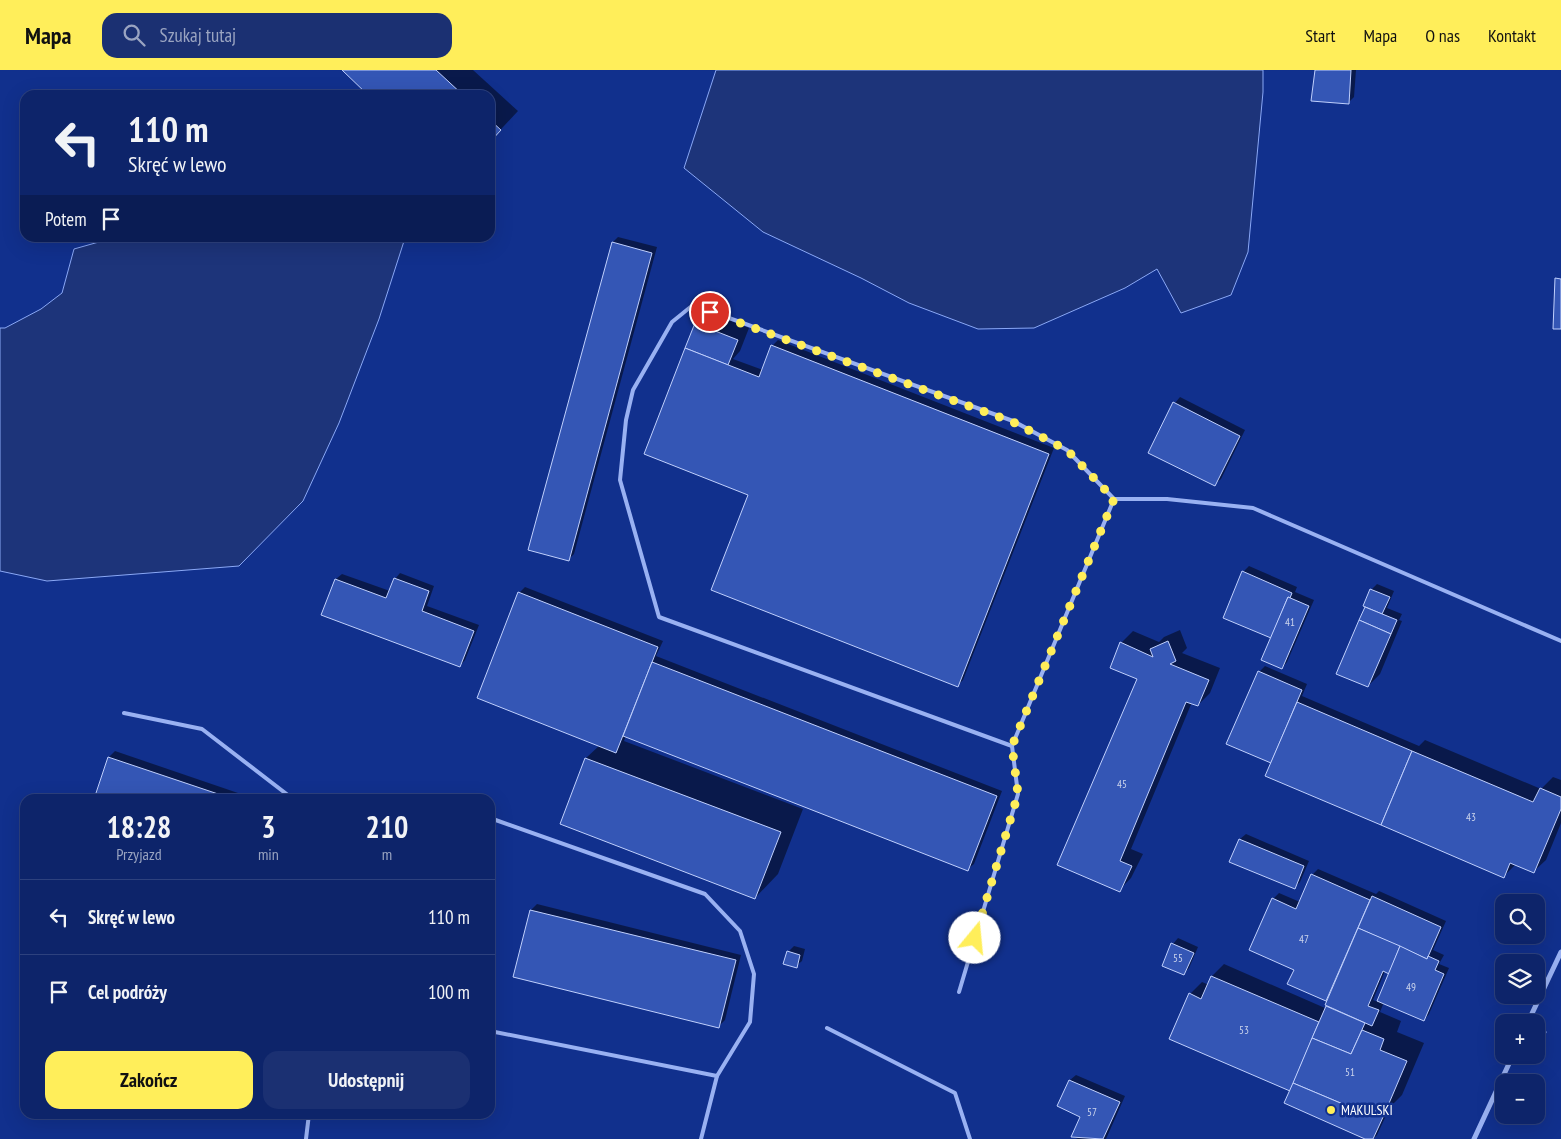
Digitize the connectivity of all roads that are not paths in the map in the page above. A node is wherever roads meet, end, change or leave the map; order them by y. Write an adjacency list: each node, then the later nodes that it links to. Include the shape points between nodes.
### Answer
1 (1114, 499): 2 (lane, via 1167,499 1253,508); 4 (lane); 4 (lane, via 1067,450 1013,422 693,305 672,322 633,390 626,420 620,480 659,617)
2 (1561, 641)
3 (124, 714): 5 (lane, via 202,729)
4 (1012, 746): 8 (lane, via 1018,794)
5 (287, 794)
6 (495, 820): 13 (lane, via 705,894 740,931 754,974 750,1022)
7 (1561, 952): 9 (street)
8 (959, 992)
9 (1532, 1014)
10 (827, 1028): 17 (lane, via 955,1093)
11 (495, 1032): 13 (lane)
12 (1509, 1064): 18 (street)
13 (717, 1076): 16 (lane)
14 (309, 1119): 15 (lane)
15 (306, 1139)
16 (701, 1139)
17 (970, 1139)
18 (1474, 1139)

